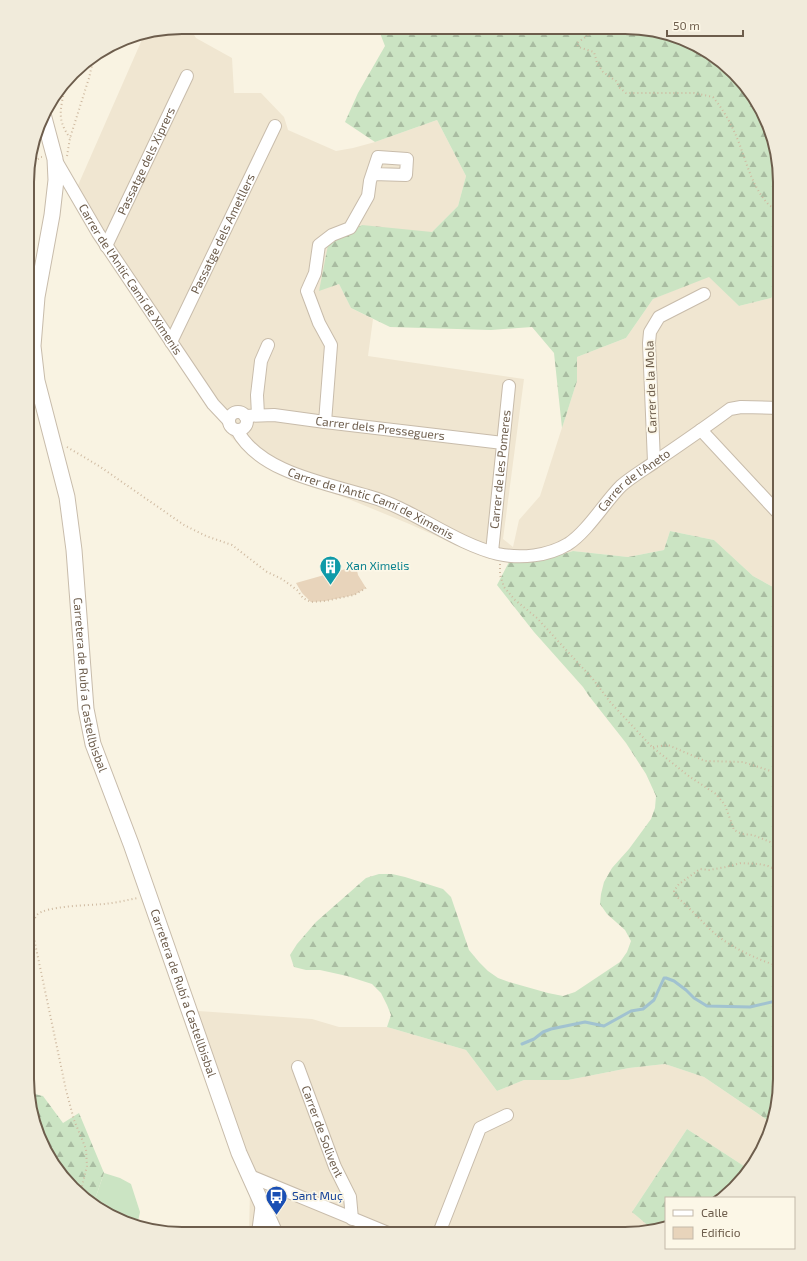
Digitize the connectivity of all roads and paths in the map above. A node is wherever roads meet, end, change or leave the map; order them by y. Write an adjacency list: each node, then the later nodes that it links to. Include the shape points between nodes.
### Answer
1 (589, 34): 12 (path, via 577,42 578,47 594,52 603,72 616,81 626,93 694,93 713,97 733,128 759,190)
2 (92, 65): 7 (path)
3 (187, 76): 13 (street, Passatge dels Xiprers)
4 (63, 94): 7 (path, via 60,113 62,126)
5 (46, 124): 8 (street, Carretera de Rubí a Castellbisbal)
6 (275, 126): 16 (street, Passatge dels Ametllers)
7 (70, 138): 10 (path)
8 (55, 159): 9 (path, via 41,157); 10 (street, Carrer de l'Antic Camí de Ximenis); 15 (street, Carretera de Rubí a Castellbisbal, via 56,180 52,215 37,297)
9 (35, 161)
10 (63, 172): 13 (street, Carrer de l'Antic Camí de Ximenis)
11 (372, 174): 23 (street, via 368,196 350,228 332,235 319,245 315,273 307,291 319,323 331,345)
12 (773, 207)
13 (106, 246): 16 (street, Carrer de l'Antic Camí de Ximenis)
14 (704, 294): 27 (street, Carrer de la Mola, via 659,317 650,332)
15 (34, 334)
16 (170, 342): 22 (street, Carrer de l'Antic Camí de Ximenis, via 210,398)
17 (268, 346): 21 (street, via 261,361 257,395)
18 (34, 355): 25 (street, Carretera de Rubí a Castellbisbal, via 37,381)
19 (509, 386): 26 (street, Carrer de les Pomeres)
20 (773, 408): 24 (street, Carrer de l'Aneto, via 730,409)
21 (258, 415): 22 (street, via 254,420); 23 (street, Carrer dels Presseguers)
22 (240, 421): 29 (street, Carrer de l'Antic Camí de Ximenis, via 249,446 280,468 376,498 478,548)
23 (325, 422): 26 (street, Carrer dels Presseguers)
24 (701, 430): 27 (street, Carrer de l'Aneto); 28 (street)
25 (52, 438): 30 (path, via 99,466 184,525 206,536 232,544 311,602 354,595); 35 (street, Carretera de Rubí a Castellbisbal, via 67,497 74,550 86,708 93,744)
26 (503, 443): 29 (street, Carrer de les Pomeres)
27 (654, 462): 29 (street, Carrer de l'Aneto, via 622,485 568,544 540,555)
28 (773, 507)
29 (496, 553): 31 (path, via 504,587 537,618)
30 (366, 588)
31 (652, 747): 32 (path, via 668,745 705,761 743,762); 33 (path, via 716,794 726,805 734,830)
32 (773, 772)
33 (773, 844)
34 (773, 868): 39 (path, via 759,864 741,863 709,870 700,869 678,884 674,890 714,933 737,948)
35 (149, 895): 36 (path, via 105,904 48,910 40,912); 42 (street, Carretera de Rubí a Castellbisbal, via 236,1146)
36 (34, 920): 37 (path)
37 (34, 936)
38 (34, 936): 43 (path, via 66,1090 74,1120 86,1149 87,1166)
39 (773, 965)
40 (298, 1067): 45 (street, Carrer de Solivent, via 350,1197)
41 (507, 1115): 49 (street, via 480,1128)
42 (250, 1176): 44 (street, Carretera de Rubí a Castellbisbal); 45 (street)
43 (82, 1188)
44 (262, 1203): 46 (street); 47 (street, Carretera de Rubí a Castellbisbal)
45 (352, 1219): 48 (street)
46 (259, 1227)
47 (272, 1227)
48 (373, 1227)
49 (442, 1227)

